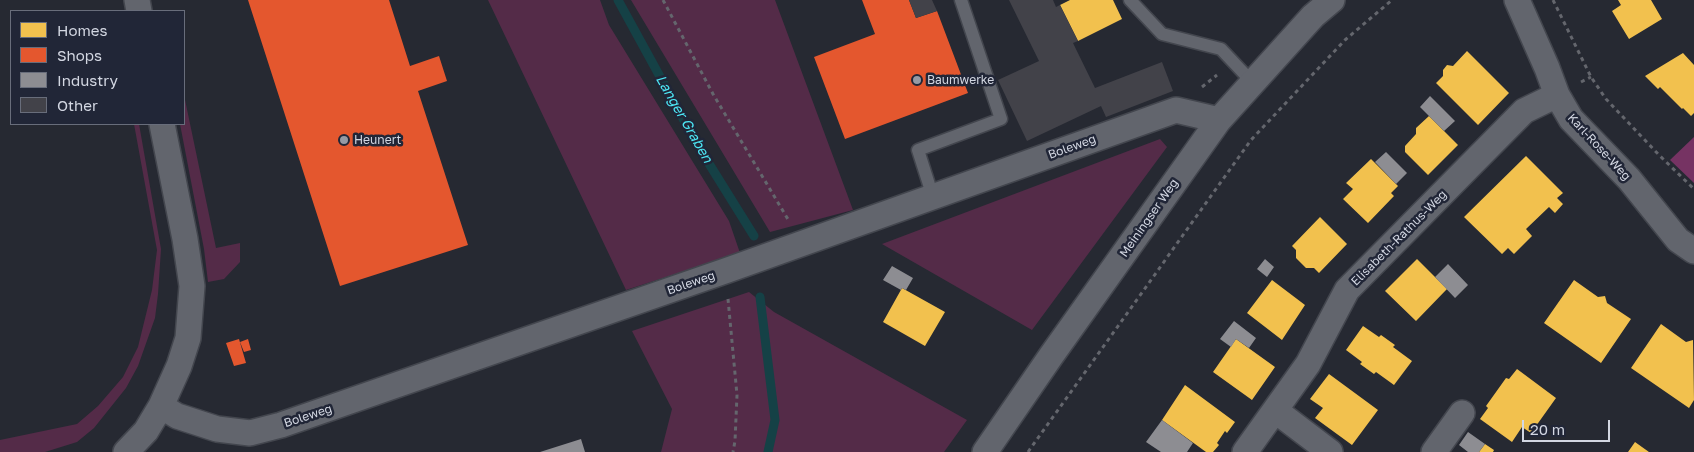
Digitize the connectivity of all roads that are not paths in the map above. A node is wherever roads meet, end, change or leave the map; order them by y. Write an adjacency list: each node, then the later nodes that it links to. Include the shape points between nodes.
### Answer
1 (961, 0): 9 (lane, via 1001,119 918,150)
2 (1130, 0): 5 (lane, via 1162,34 1221,50)
3 (1332, 0): 5 (street, Meiningser Weg, via 1313,16)
4 (1517, 0): 6 (street, Karl-Rose-Weg)
5 (1253, 83): 7 (street, Meiningser Weg)
6 (1556, 95): 10 (street, Karl-Rose-Weg, via 1571,120 1629,179 1678,240); 12 (street, Elisabeth-Rathus-Weg, via 1524,111 1347,290 1308,364)
7 (1219, 120): 9 (street, Boleweg, via 1176,110); 15 (street, Meiningser Weg)
8 (162, 125): 11 (street, via 192,286 188,338)
9 (933, 197): 11 (street, Boleweg, via 315,415 258,431 217,429 177,416)
10 (1694, 251)
11 (161, 406): 14 (street, via 146,431)
12 (1276, 411): 16 (street, Elisabeth-Rathus-Weg); 17 (street)
13 (1462, 413): 18 (street)
14 (126, 452)
15 (985, 452)
16 (1245, 452)
17 (1330, 452)
18 (1434, 452)

